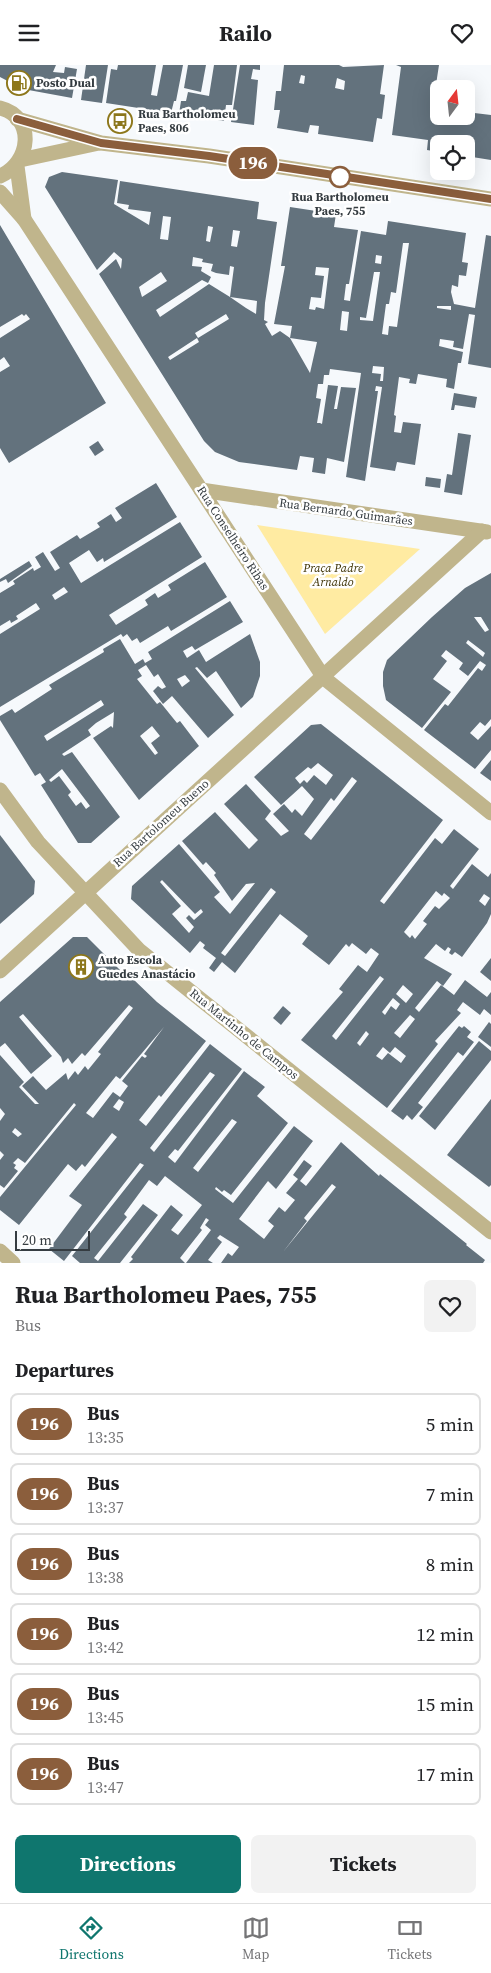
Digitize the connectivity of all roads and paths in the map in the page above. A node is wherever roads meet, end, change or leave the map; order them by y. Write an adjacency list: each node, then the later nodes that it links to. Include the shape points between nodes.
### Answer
1 (1, 108): 2 (street)
2 (17, 119): 3 (street); 4 (street, Rua Conselheiro Ribas, via 26,147)
3 (101, 143): 4 (street); 7 (street)
4 (19, 163): 5 (street); 8 (street, Rua Conselheiro Ribas)
5 (0, 176)
6 (0, 192): 8 (street, Rua Conselheiro Ribas)
7 (491, 199)
8 (24, 219): 9 (street, Rua Conselheiro Ribas)
9 (201, 490): 10 (street, Rua Bernardo Guimarães); 11 (street, Rua Conselheiro Ribas)
10 (486, 532): 11 (street)
11 (324, 677): 13 (street, Rua Conselheiro Ribas); 14 (street, Rua Bartolomeu Bueno)
12 (0, 789): 14 (street, Rua Martinho de Campos, via 38,843)
13 (491, 813)
14 (85, 892): 15 (street, Rua Bartolomeu Bueno); 16 (street, Rua Martinho de Campos, via 139,949)
15 (0, 971)
16 (491, 1232)
17 (0, 1251): 18 (street)
18 (13, 1263)

